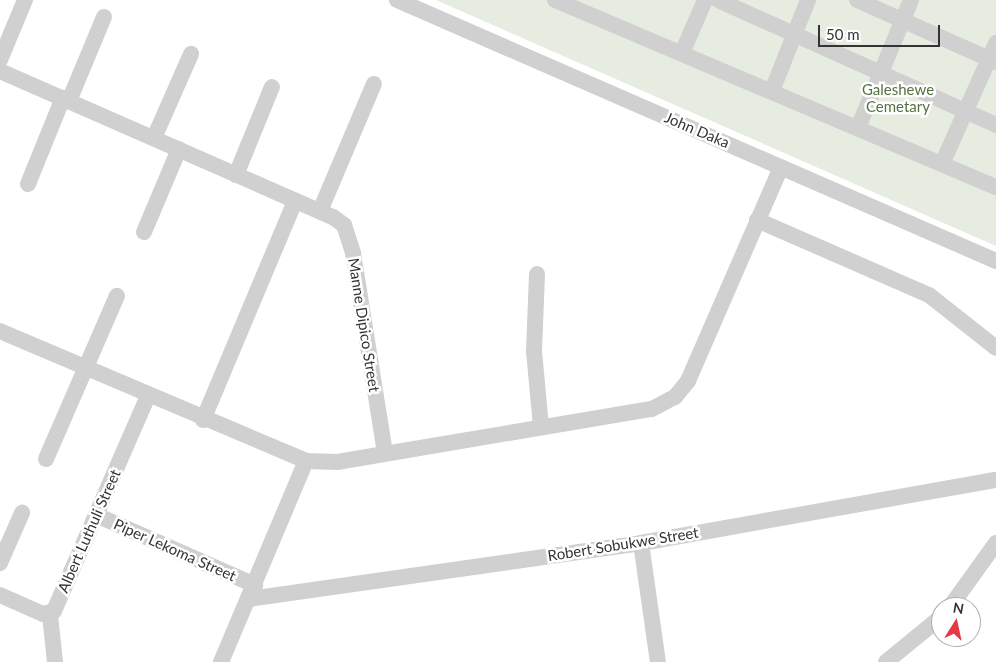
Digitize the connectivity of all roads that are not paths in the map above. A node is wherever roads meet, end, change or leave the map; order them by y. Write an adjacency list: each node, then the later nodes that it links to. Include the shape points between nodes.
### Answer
1 (26, 0): 16 (street)
2 (397, 0): 30 (street, John Daka)
3 (554, 0): 9 (street)
4 (705, 0): 14 (street)
5 (718, 0): 12 (street)
6 (808, 0): 12 (street)
7 (857, 0): 11 (street)
8 (911, 0): 11 (street)
9 (584, 6): 14 (street)
10 (104, 18): 23 (street)
11 (903, 20): 17 (street); 19 (street)
12 (794, 37): 19 (street); 22 (street)
13 (996, 43): 17 (street)
14 (682, 53): 22 (street)
15 (191, 54): 27 (street)
16 (0, 60)
17 (992, 61): 24 (street)
18 (0, 71): 23 (street, Manne Dipico Street)
19 (880, 75): 24 (street); 26 (street)
20 (374, 84): 35 (street)
21 (272, 86): 31 (street)
22 (772, 90): 26 (street)
23 (66, 100): 27 (street, Manne Dipico Street); 32 (street)
24 (965, 112): 25 (street); 29 (street)
25 (996, 126)
26 (858, 128): 29 (street)
27 (154, 138): 28 (street, Manne Dipico Street)
28 (178, 149): 31 (street, Manne Dipico Street); 37 (street)
29 (942, 164): 33 (street)
30 (781, 167): 36 (street); 38 (street, John Daka)
31 (236, 175): 34 (street, Manne Dipico Street)
32 (28, 184)
33 (996, 187)
34 (295, 201): 35 (street, Manne Dipico Street); 45 (street)
35 (320, 211): 47 (street, Manne Dipico Street, via 344,225 350,240)
36 (757, 220): 42 (street, via 929,295); 46 (street, via 688,381 675,397 652,409)
37 (144, 232)
38 (996, 261)
39 (536, 274): 46 (street, via 534,351)
40 (117, 296): 43 (street)
41 (0, 330): 43 (street)
42 (996, 348)
43 (85, 368): 44 (street); 48 (street)
44 (148, 396): 45 (street); 52 (street, Albert Luthuli Street)
45 (203, 420): 49 (street)
46 (542, 427): 47 (street)
47 (386, 453): 49 (street)
48 (46, 459)
49 (306, 461): 56 (street)
50 (996, 480): 53 (street, Robert Sobukwe Street)
51 (22, 513): 55 (street)
52 (96, 515): 56 (street, Piper Lekoma Street); 59 (street, Albert Luthuli Street)
53 (642, 543): 56 (street, Robert Sobukwe Street); 63 (street)
54 (996, 543): 58 (street)
55 (0, 564)
56 (252, 592): 62 (street)
57 (0, 595): 59 (street)
58 (957, 597)
59 (50, 615): 61 (street)
60 (931, 625): 64 (street)
61 (55, 662)
62 (221, 662)
63 (658, 662)
64 (886, 662)

